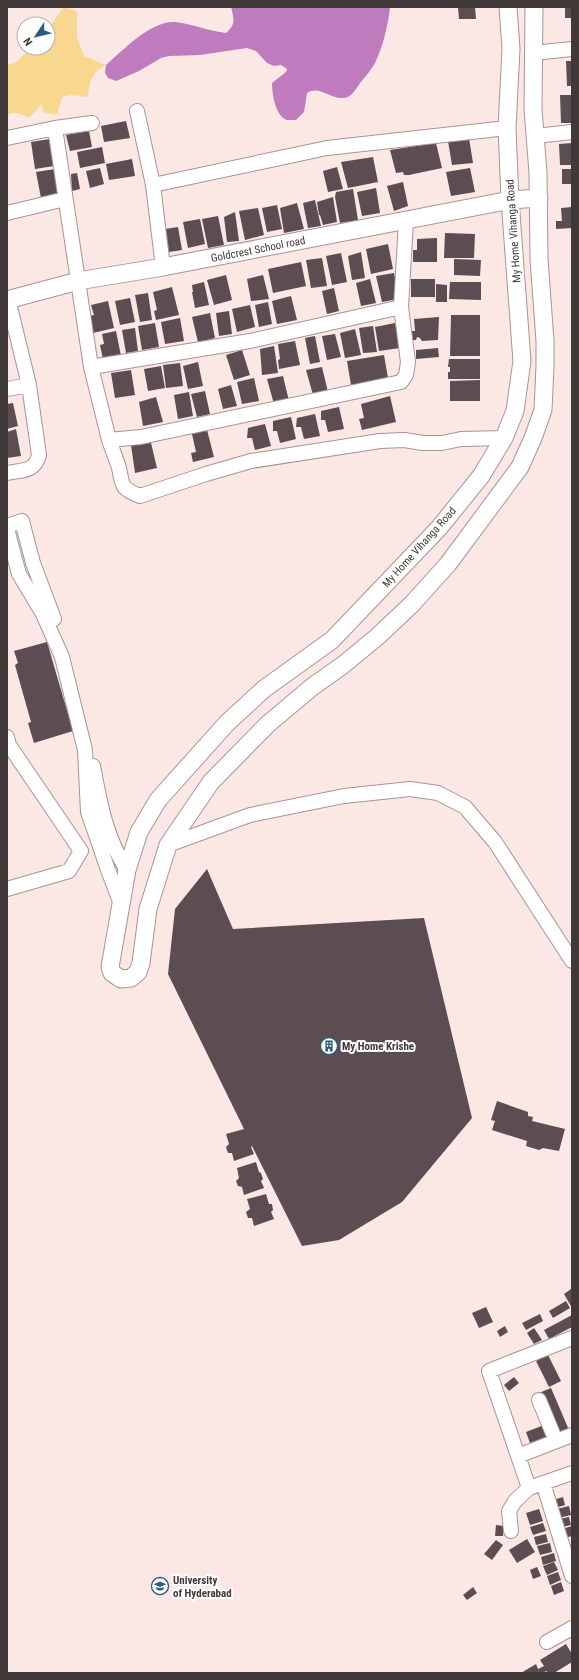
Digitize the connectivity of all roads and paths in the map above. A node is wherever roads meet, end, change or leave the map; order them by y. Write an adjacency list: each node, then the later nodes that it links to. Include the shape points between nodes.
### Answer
1 (508, 7): 8 (street, My Home Vihanga Road, via 511,49)
2 (534, 7): 4 (street)
3 (572, 49): 4 (street)
4 (533, 53): 10 (street)
5 (137, 111): 12 (street)
6 (92, 123): 7 (street)
7 (55, 128): 11 (street); 14 (street)
8 (507, 128): 12 (street, via 327,148); 15 (street, My Home Vihanga Road)
9 (572, 132): 10 (street)
10 (535, 136): 13 (street)
11 (7, 138)
12 (153, 185): 18 (street)
13 (539, 198): 15 (street, Goldcrest School road); 30 (street, via 539,259 545,341 542,410 520,467 448,564 412,604 377,637 268,724 211,782)
14 (65, 199): 16 (street); 19 (street)
15 (510, 200): 17 (street, Goldcrest School road); 25 (street, My Home Vihanga Road, via 522,361 515,411)
16 (7, 213)
17 (406, 221): 18 (street, Goldcrest School road); 21 (street)
18 (164, 267): 19 (street, Goldcrest School road)
19 (78, 281): 20 (street, Goldcrest School road); 22 (street)
20 (8, 300): 23 (street)
21 (401, 307): 22 (street, via 250,341); 26 (street, via 408,362 406,375 401,382 141,437)
22 (91, 366): 26 (street)
23 (29, 385): 24 (street); 27 (street, via 39,455 37,463 31,468)
24 (7, 389)
25 (504, 438): 26 (street, via 461,439 442,443 380,441 251,461 140,496 129,492 121,483 119,468); 31 (street, My Home Vihanga Road, via 481,476 428,540 332,640 264,689 227,723 158,800 139,832)
26 (109, 440)
27 (7, 473)
28 (7, 528): 31 (street, via 22,521 33,563 78,687 103,818); 33 (street, via 18,574 43,614 62,657 85,750 88,812)
29 (8, 743): 32 (street, via 80,851 69,871)
30 (168, 845): 33 (street, My Home Vihanga Road, via 148,909 138,972 131,978 121,979 112,973 110,967); 34 (street, via 250,815 344,796 410,789 438,794 465,807 495,842)
31 (127, 870): 33 (street, My Home Vihanga Road)
32 (7, 889)
33 (121, 904)
34 (572, 961)
35 (572, 1338): 39 (street, via 489,1371)
36 (539, 1400): 38 (street)
37 (572, 1435): 38 (street)
38 (556, 1441): 39 (street)
39 (518, 1456): 42 (street)
40 (572, 1473): 41 (street)
41 (543, 1483): 42 (street); 44 (street)
42 (529, 1488): 43 (street, via 515,1501 509,1511)
43 (511, 1531)
44 (572, 1576)
45 (572, 1628): 46 (street)
46 (547, 1642)

